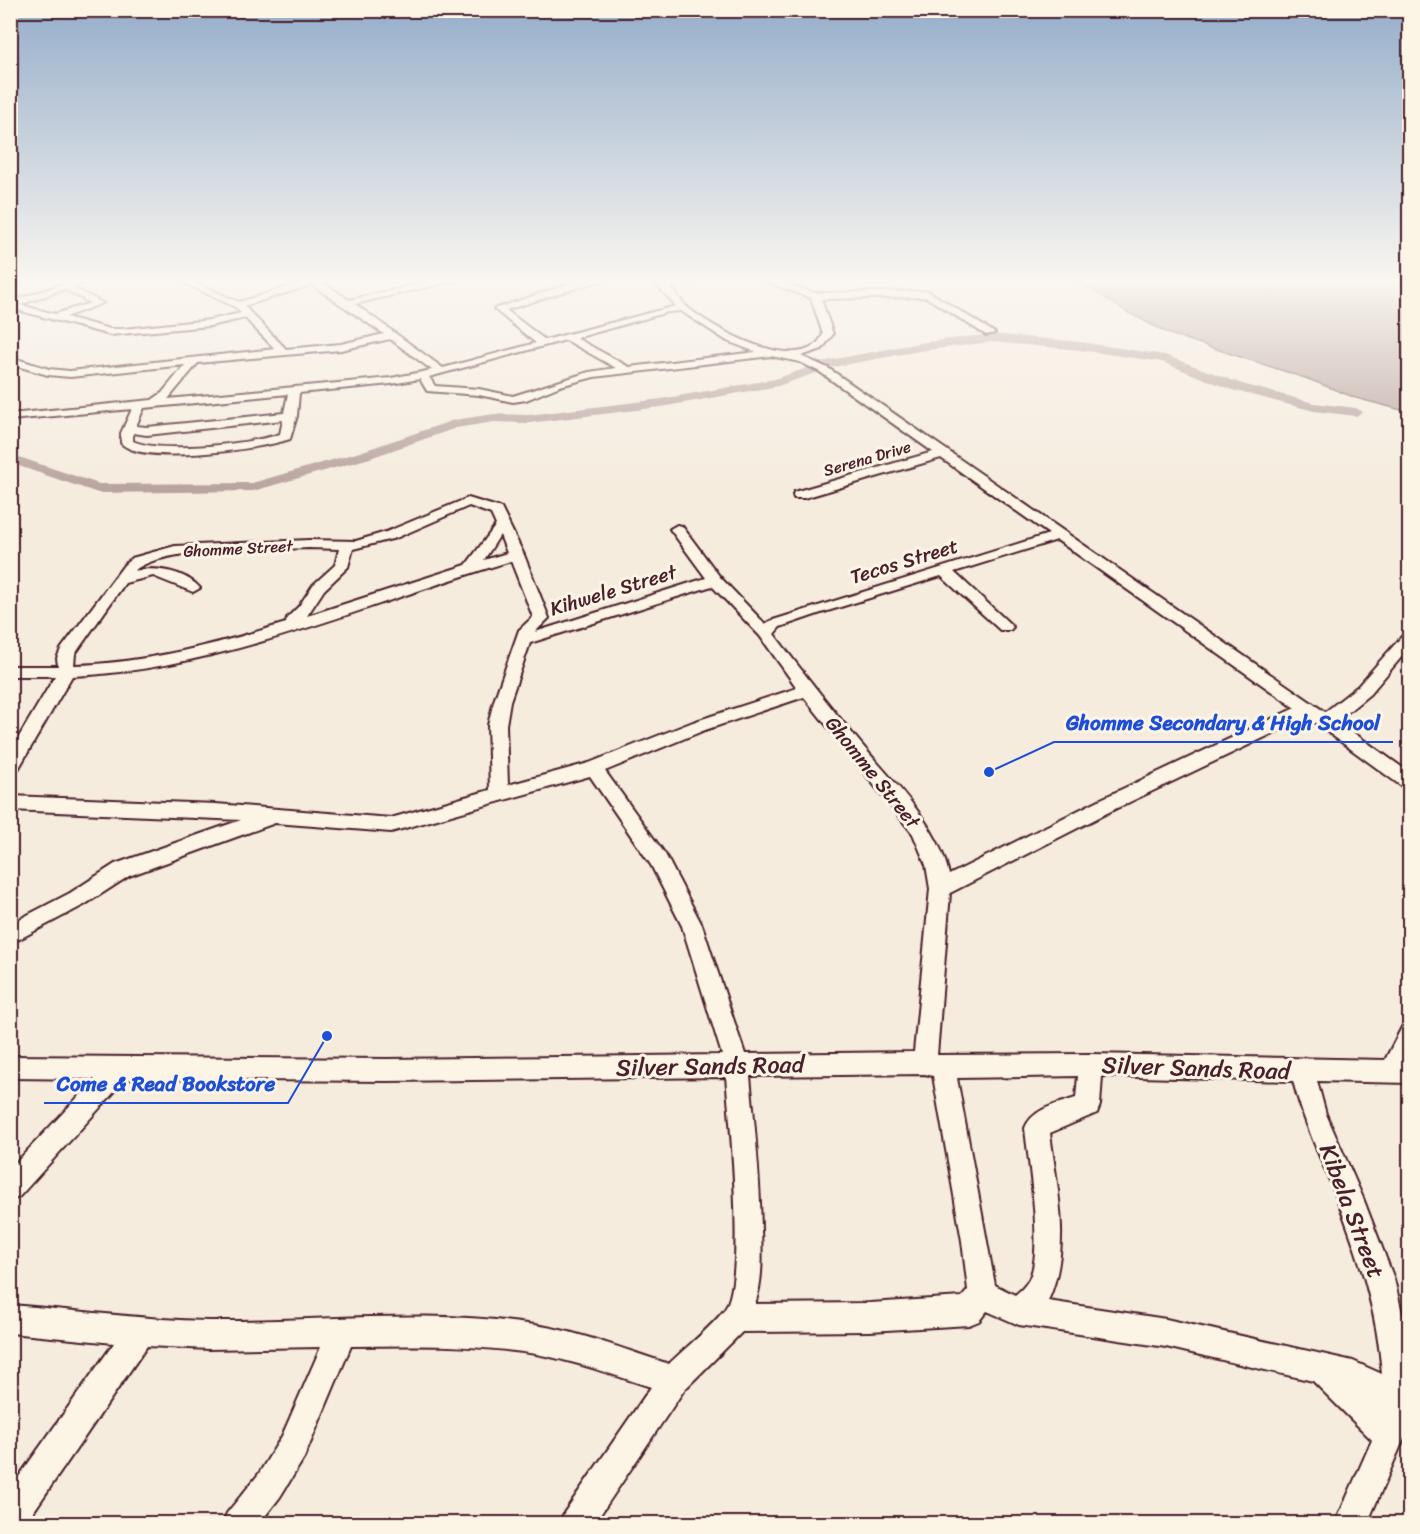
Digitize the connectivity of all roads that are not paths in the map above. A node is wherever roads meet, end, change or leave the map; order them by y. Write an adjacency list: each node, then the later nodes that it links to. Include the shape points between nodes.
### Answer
1 (303, 350): 7 (street)
2 (411, 350): 13 (street)
3 (523, 350): 13 (street)
4 (589, 350): 12 (street)
5 (759, 350): 8 (street)
6 (809, 350): 9 (street)
7 (282, 351): 11 (street)
8 (777, 353): 9 (street); 12 (street)
9 (790, 356): 21 (street, via 824,369)
10 (10, 360): 11 (street, via 57,374)
11 (195, 360): 16 (street)
12 (625, 369): 14 (street, via 577,377 513,399 431,389)
13 (441, 372): 14 (street)
14 (423, 376): 15 (street)
15 (294, 391): 16 (street); 18 (street)
16 (155, 403): 17 (street)
17 (140, 404): 19 (street); 20 (street)
18 (291, 416): 20 (street, via 147,431); 20 (street, via 288,433 282,438 194,448 133,447 125,440)
19 (10, 417)
20 (129, 429)
21 (943, 453): 22 (street, Serena Drive); 25 (street)
22 (799, 495)
23 (504, 525): 26 (street, Ghomme Street, via 496,511 469,502 391,535); 27 (street); 28 (street)
24 (677, 529): 30 (street, Ghomme Street)
25 (1059, 535): 29 (street, Tecos Street); 41 (street)
26 (346, 547): 31 (street, Ghomme Street, via 309,544 175,550 133,564); 34 (street, via 344,563 319,587 306,612)
27 (516, 555): 28 (street); 37 (street, via 541,618 527,630)
28 (472, 567): 34 (street)
29 (944, 571): 33 (street); 35 (street, Tecos Street, via 775,624)
30 (715, 580): 35 (street, Ghomme Street); 37 (street, Kihwele Street)
31 (119, 581): 32 (street, via 158,571); 39 (street, Ghomme Street, via 67,652)
32 (193, 588)
33 (1005, 627)
34 (280, 629): 39 (street, via 146,663)
35 (765, 633): 40 (street, Ghomme Street)
36 (1410, 637): 42 (street, via 1364,690)
37 (524, 640): 46 (street, via 497,725)
38 (10, 671): 39 (street)
39 (66, 672): 43 (street, Ghomme Street)
40 (807, 690): 44 (street, via 699,726); 49 (street, Ghomme Street, via 920,829 938,864)
41 (1308, 709): 42 (street); 49 (street)
42 (1325, 721): 45 (street)
43 (10, 768)
44 (594, 768): 46 (street); 52 (street, via 658,860 692,925)
45 (1410, 783)
46 (499, 794): 48 (street, via 391,825)
47 (10, 803): 48 (street)
48 (275, 815): 50 (street, via 122,870)
49 (940, 889): 53 (street, Ghomme Street)
50 (10, 935)
51 (1410, 1034): 58 (street)
52 (737, 1065): 53 (street, Silver Sands Road); 56 (street, Silver Sands Road); 62 (street, via 747,1178 748,1248 745,1293)
53 (934, 1065): 54 (street, Silver Sands Road); 60 (street, Ghomme Street, via 975,1241)
54 (1091, 1065): 57 (street, Silver Sands Road); 61 (street, via 1088,1105 1037,1128 1048,1247 1046,1268 1039,1290)
55 (10, 1067): 56 (street, Silver Sands Road)
56 (120, 1069): 59 (street)
57 (1302, 1071): 58 (street, Silver Sands Road); 68 (street, Kibela Street, via 1314,1115 1380,1279 1393,1334)
58 (1400, 1072)
59 (10, 1188)
60 (982, 1294): 61 (street); 62 (street, via 969,1311 870,1317)
61 (1019, 1311): 66 (street, via 1166,1333)
62 (736, 1318): 67 (street)
63 (10, 1319): 65 (street)
64 (343, 1331): 65 (street); 67 (street, via 519,1337 567,1347); 71 (street, via 293,1447 269,1486)
65 (139, 1333): 70 (street)
66 (1320, 1368): 68 (street, via 1353,1376); 69 (street)
67 (674, 1380): 72 (street)
68 (1395, 1395): 69 (street, Kibela Street)
69 (1390, 1436): 73 (street, Kibela Street)
70 (10, 1517)
71 (238, 1524)
72 (575, 1524)
73 (1351, 1524)

